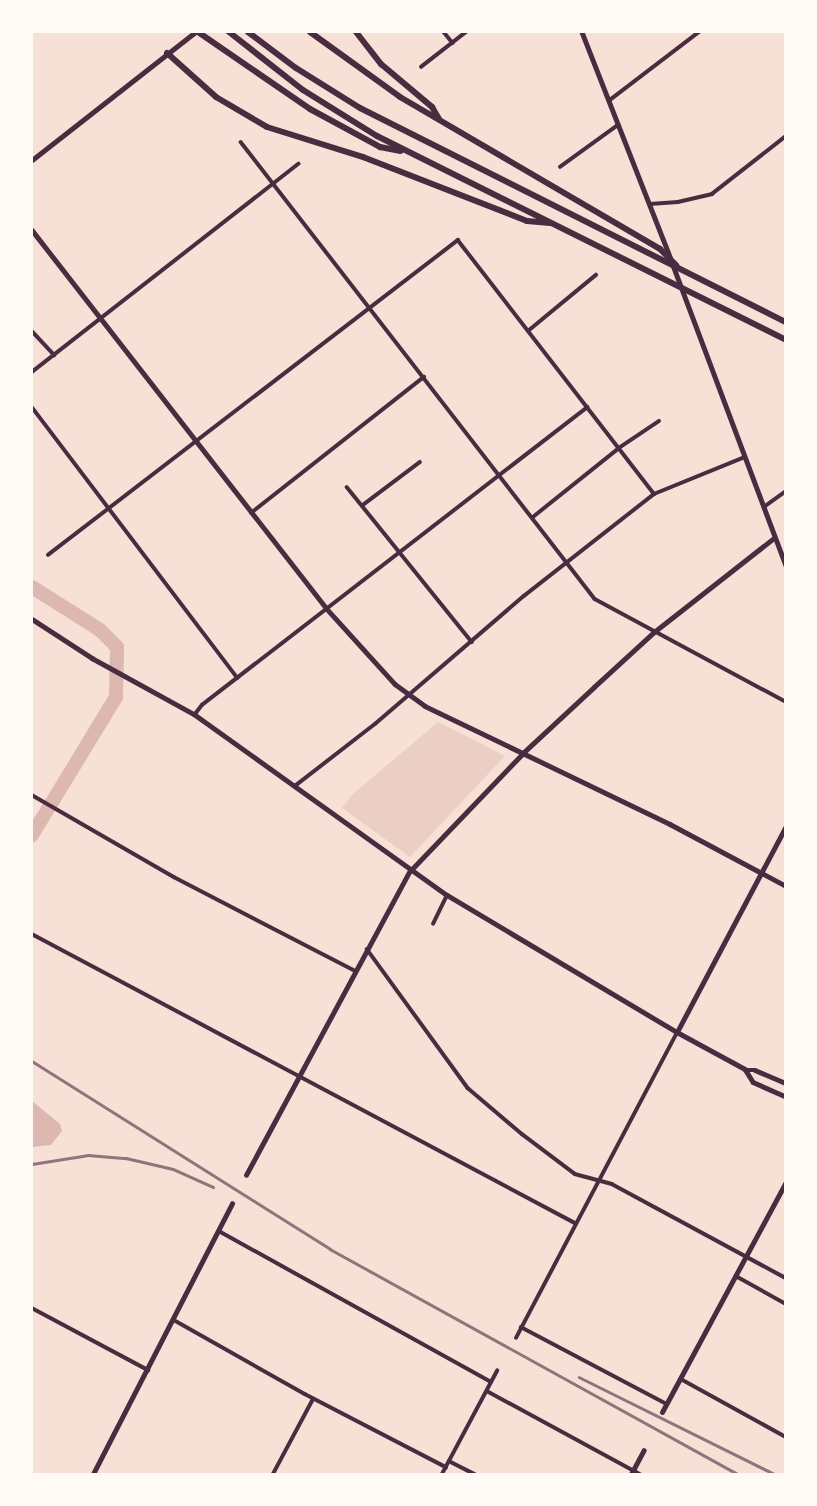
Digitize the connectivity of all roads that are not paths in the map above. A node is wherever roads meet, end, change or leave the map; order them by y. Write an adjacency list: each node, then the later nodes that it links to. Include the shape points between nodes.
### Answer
1 (197, 32): 11 (street); 18 (highway, via 283,93 340,126 380,147)
2 (229, 32): 18 (highway, via 303,90)
3 (248, 32): 26 (highway, via 360,108)
4 (310, 32): 14 (highway)
5 (356, 32): 14 (highway, via 381,64 432,107)
6 (444, 32): 10 (street)
7 (466, 32): 10 (street)
8 (582, 32): 13 (street)
9 (699, 32): 13 (street)
10 (453, 43): 12 (street)
11 (167, 53): 19 (street); 24 (highway, via 216,97 267,127 363,157 527,221)
12 (421, 67)
13 (610, 100): 15 (street)
14 (440, 120): 26 (highway, via 660,248)
15 (618, 125): 21 (street); 23 (street)
16 (786, 136): 23 (street, via 712,194)
17 (241, 142): 22 (street)
18 (413, 154): 24 (highway)
19 (32, 160)
20 (298, 164): 22 (street)
21 (560, 167)
22 (273, 184): 28 (street); 29 (street)
23 (650, 204): 42 (street)
24 (556, 224): 33 (highway)
25 (32, 230): 29 (street)
26 (680, 269): 30 (highway)
27 (596, 275): 32 (street)
28 (369, 307): 32 (street, via 458,240); 36 (street); 40 (street)
29 (101, 319): 34 (street); 40 (street)
30 (786, 322)
31 (32, 331): 34 (street)
32 (528, 331): 38 (street)
33 (786, 340)
34 (54, 355): 35 (street)
35 (32, 372)
36 (424, 377): 44 (street); 51 (street)
37 (32, 407): 50 (street)
38 (587, 407): 41 (street); 44 (street)
39 (659, 421): 41 (street)
40 (196, 441): 50 (street); 51 (street)
41 (618, 448): 47 (street); 52 (street)
42 (745, 457): 47 (street); 49 (street)
43 (420, 462): 48 (street)
44 (500, 475): 52 (street); 54 (street)
45 (347, 487): 48 (street)
46 (786, 491): 49 (street)
47 (654, 494): 56 (street)
48 (363, 505): 54 (street)
49 (764, 507): 53 (street)
50 (107, 509): 55 (street); 62 (street)
51 (251, 513): 58 (street)
52 (533, 517): 56 (street)
53 (774, 538): 57 (street); 60 (street)
54 (401, 552): 58 (street); 61 (street)
55 (48, 555)
56 (567, 562): 60 (street, via 595,598); 61 (street)
57 (786, 566)
58 (327, 608): 62 (street); 63 (street)
59 (32, 619): 65 (street)
60 (654, 632): 64 (street); 66 (street)
61 (472, 642): 63 (street)
62 (238, 678): 65 (street)
63 (408, 696): 66 (street); 67 (street)
64 (786, 702)
65 (194, 714): 67 (street)
66 (523, 753): 70 (street); 71 (street)
67 (295, 786): 70 (street)
68 (32, 795): 77 (street)
69 (786, 826): 71 (street)
70 (411, 871): 73 (street); 76 (street)
71 (761, 872): 72 (street); 78 (street)
72 (786, 886)
73 (447, 895): 74 (street); 78 (street)
74 (433, 924)
75 (32, 934): 80 (street)
76 (367, 949): 77 (street); 84 (street, via 468,1088 575,1174)
77 (355, 971): 80 (street)
78 (677, 1032): 79 (street); 84 (street)
79 (747, 1070): 81 (street); 82 (street, via 753,1082)
80 (300, 1075): 83 (street); 87 (street)
81 (786, 1083)
82 (786, 1097)
83 (246, 1175)
84 (598, 1181): 87 (street); 89 (street, via 612,1184)
85 (786, 1182): 89 (main road)
86 (232, 1203): 88 (street)
87 (576, 1223): 95 (street)
88 (219, 1231): 94 (street); 100 (street)
89 (746, 1256): 90 (main road); 91 (street)
90 (736, 1276): 92 (street); 99 (main road)
91 (786, 1278)
92 (786, 1304)
93 (32, 1308): 97 (street)
94 (174, 1320): 97 (street); 102 (street)
95 (521, 1327): 96 (street); 103 (street)
96 (516, 1338)
97 (148, 1370): 110 (street)
98 (497, 1371): 100 (street)
99 (681, 1379): 103 (main road); 105 (street)
100 (491, 1382): 101 (street)
101 (487, 1391): 107 (street); 109 (street)
102 (313, 1399): 108 (street); 111 (street)
103 (667, 1404): 104 (main road)
104 (662, 1412)
105 (786, 1437)
106 (644, 1450): 109 (main road)
107 (449, 1461): 108 (street); 113 (street)
108 (446, 1467): 112 (street)
109 (632, 1473): 114 (street)
110 (93, 1475)
111 (273, 1475)
112 (442, 1475)
113 (475, 1475)
114 (640, 1475)

